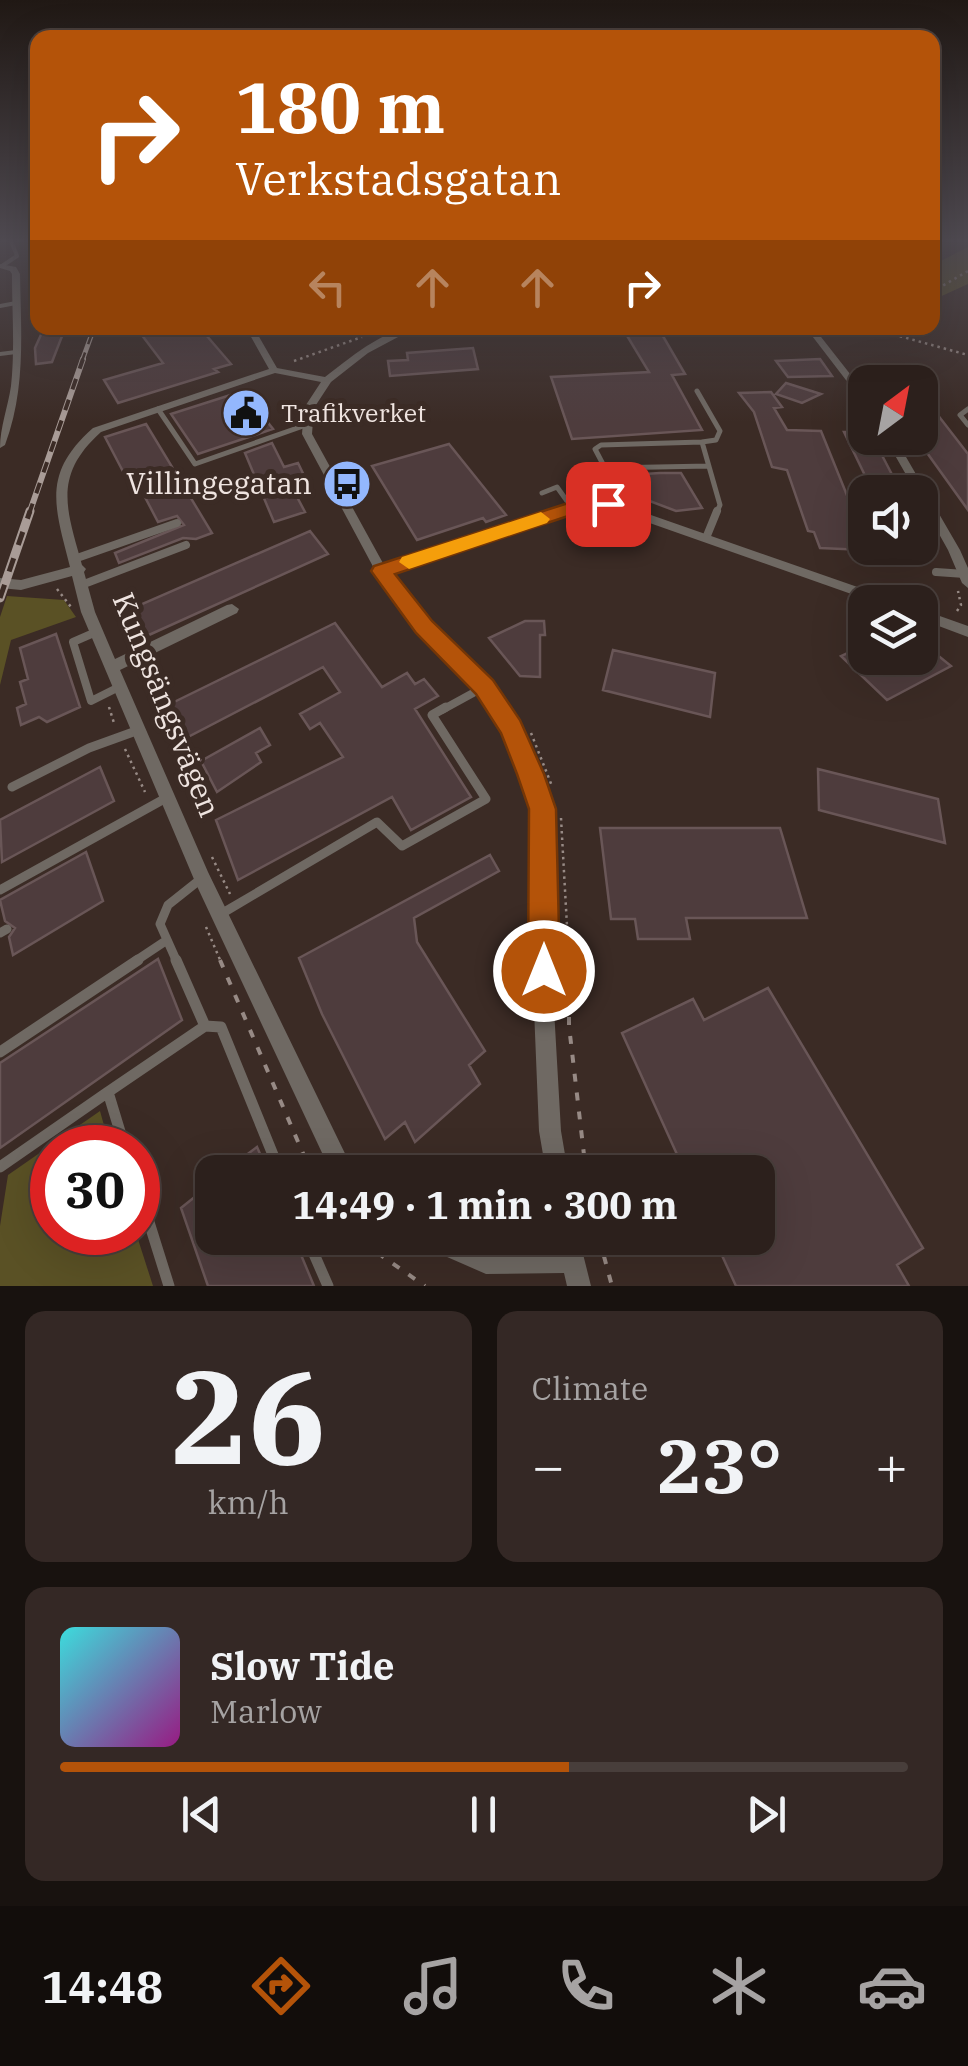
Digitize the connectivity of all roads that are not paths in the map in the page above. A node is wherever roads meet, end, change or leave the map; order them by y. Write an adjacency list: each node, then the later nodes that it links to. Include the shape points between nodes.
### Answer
1 (16, 303): 2 (lane); 6 (street)
2 (0, 306)
3 (254, 335): 8 (street)
4 (391, 335): 10 (street)
5 (816, 335): 9 (street)
6 (16, 352): 7 (lane); 17 (street, via 17,390)
7 (0, 354)
8 (274, 370): 10 (street); 13 (street, Kungsängsvägen)
9 (848, 377)
10 (327, 380): 16 (street)
11 (697, 391): 18 (lane, via 720,431 716,440)
12 (968, 408): 15 (lane, via 960,414)
13 (158, 409): 16 (lane, via 195,464); 28 (street, Kungsängsvägen, via 97,430 66,469 62,512)
14 (284, 423): 16 (lane)
15 (968, 425)
16 (300, 427): 29 (street)
17 (4, 428): 19 (street)
18 (702, 442): 21 (lane); 21 (lane, via 595,449 605,468)
19 (0, 446)
20 (901, 455): 27 (street)
21 (709, 466): 25 (lane, via 720,505)
22 (542, 493): 23 (lane, via 557,487)
23 (572, 508): 25 (street, via 608,504); 29 (street)
24 (177, 522): 28 (lane)
25 (706, 538): 33 (street)
26 (186, 544): 28 (lane)
27 (961, 551): 31 (street)
28 (80, 571): 32 (street, via 21,585); 36 (street, Kungsängsvägen)
29 (381, 571): 40 (street, via 424,627)
30 (936, 572): 31 (lane)
31 (966, 578)
32 (0, 583)
33 (848, 589)
34 (232, 609): 38 (street)
35 (938, 621): 37 (street)
36 (96, 632): 38 (street, Kungsängsvägen); 39 (lane, via 72,642 92,701)
37 (968, 632)
38 (110, 668): 39 (street, Kungsängsvägen)
39 (118, 687): 41 (street, Kungsängsvägen)
40 (484, 687): 46 (lane, via 432,715 486,799 402,846 377,822); 54 (street, via 512,728 543,809 544,1008)
41 (136, 731): 42 (lane); 43 (street, Kungsängsvägen)
42 (12, 787)
43 (166, 798): 44 (street, Kungsängsvägen); 45 (lane)
44 (202, 878): 46 (street, Kungsängsvägen); 47 (lane, via 168,904 160,924)
45 (0, 890)
46 (228, 910): 53 (street, Kungsängsvägen)
47 (167, 940): 48 (lane); 49 (lane)
48 (205, 1026): 50 (lane); 52 (lane, via 221,1028)
49 (0, 1052)
50 (108, 1092): 51 (lane); 55 (lane)
51 (118, 1125)
52 (273, 1155)
53 (335, 1155)
54 (556, 1155)
55 (0, 1167)
56 (159, 1255): 61 (lane)
57 (315, 1255): 62 (lane)
58 (470, 1255): 59 (street, via 486,1262)
59 (531, 1255)
60 (570, 1255): 63 (street)
61 (169, 1286)
62 (328, 1286)
63 (578, 1286)

